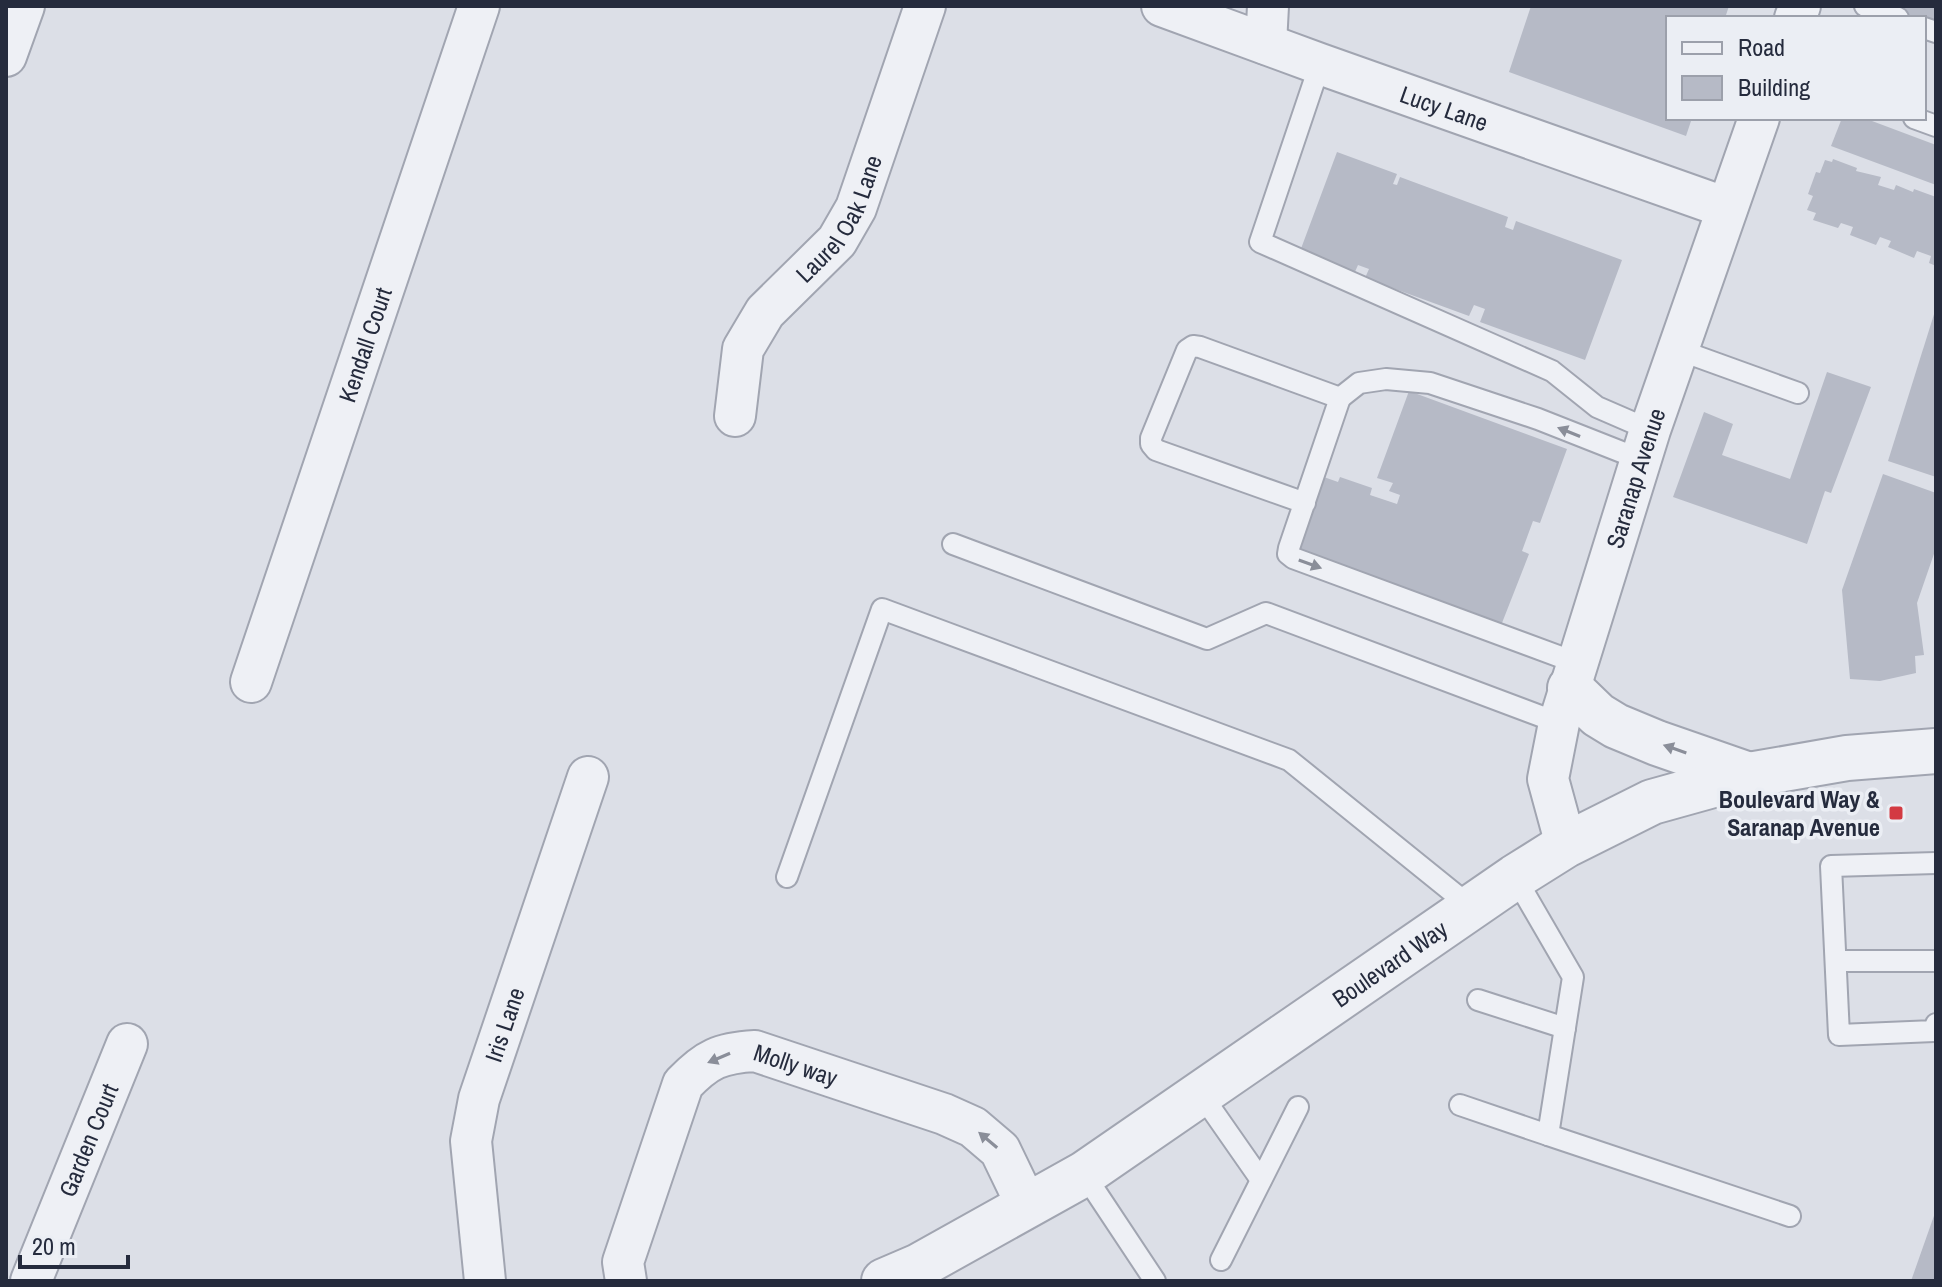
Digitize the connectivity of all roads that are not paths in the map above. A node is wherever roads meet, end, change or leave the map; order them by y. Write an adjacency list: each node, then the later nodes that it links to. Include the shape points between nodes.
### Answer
1 (24, 6): 8 (street)
2 (479, 6): 19 (street, Kendall Court)
3 (925, 6): 15 (street, Laurel Oak Lane, via 856,208 837,241 765,312 743,349)
4 (1162, 6): 7 (street, Lucy Lane)
5 (1865, 6): 6 (lane)
6 (1892, 16)
7 (1267, 25): 9 (street, Lucy Lane)
8 (6, 56)
9 (1320, 64): 11 (street, Lucy Lane); 16 (lane, via 1260,242 1552,371)
10 (1758, 120): 11 (street, Saranap Avenue)
11 (1727, 208): 12 (street, Saranap Avenue)
12 (1679, 350): 13 (lane); 16 (street, Saranap Avenue)
13 (1798, 393)
14 (1340, 398): 16 (lane, one-way to 14, via 1538,419 1430,383 1359,383); 17 (lane); 17 (lane, via 1193,346 1151,438 1156,450)
15 (735, 416)
16 (1646, 445): 20 (street, Saranap Avenue)
17 (1305, 503): 20 (lane, one-way to 20, via 1289,548 1293,558)
18 (953, 544): 20 (lane, via 1207,639 1266,613)
19 (251, 682)
20 (1569, 691): 22 (street, one-way to 20, via 1616,726); 24 (street, Saranap Avenue, via 1548,779)
21 (1936, 751): 22 (street, Boulevard Way, via 1847,758)
22 (1749, 775): 24 (street, Boulevard Way, via 1652,802)
23 (588, 777): 45 (street, Iris Lane, via 479,1099 471,1141)
24 (1566, 845): 27 (street, Boulevard Way)
25 (1936, 863): 29 (lane, via 1831,866)
26 (787, 877): 28 (lane, via 882,609 1289,760)
27 (1515, 877): 28 (street, Boulevard Way); 33 (lane, via 1573,977)
28 (1471, 907): 35 (street, Boulevard Way)
29 (1836, 961): 30 (lane); 32 (lane, via 1839,1035 1934,1031)
30 (1936, 961)
31 (1478, 1000): 33 (lane)
32 (1936, 1024)
33 (1565, 1028): 38 (lane)
34 (127, 1044): 44 (street, Garden Court)
35 (1201, 1094): 39 (street, Boulevard Way); 40 (lane)
36 (1460, 1105): 38 (lane)
37 (1298, 1107): 40 (lane)
38 (1548, 1135): 42 (lane)
39 (1084, 1174): 41 (street, Boulevard Way); 48 (lane)
40 (1261, 1180): 43 (lane)
41 (1027, 1206): 46 (street, Molly way, one-way to 46, via 1000,1150 973,1127 755,1051 730,1052 701,1065 683,1084 623,1262); 47 (street, Boulevard Way)
42 (1790, 1216)
43 (1221, 1260)
44 (31, 1281)
45 (485, 1281)
46 (626, 1281)
47 (884, 1281)
48 (1155, 1281)

